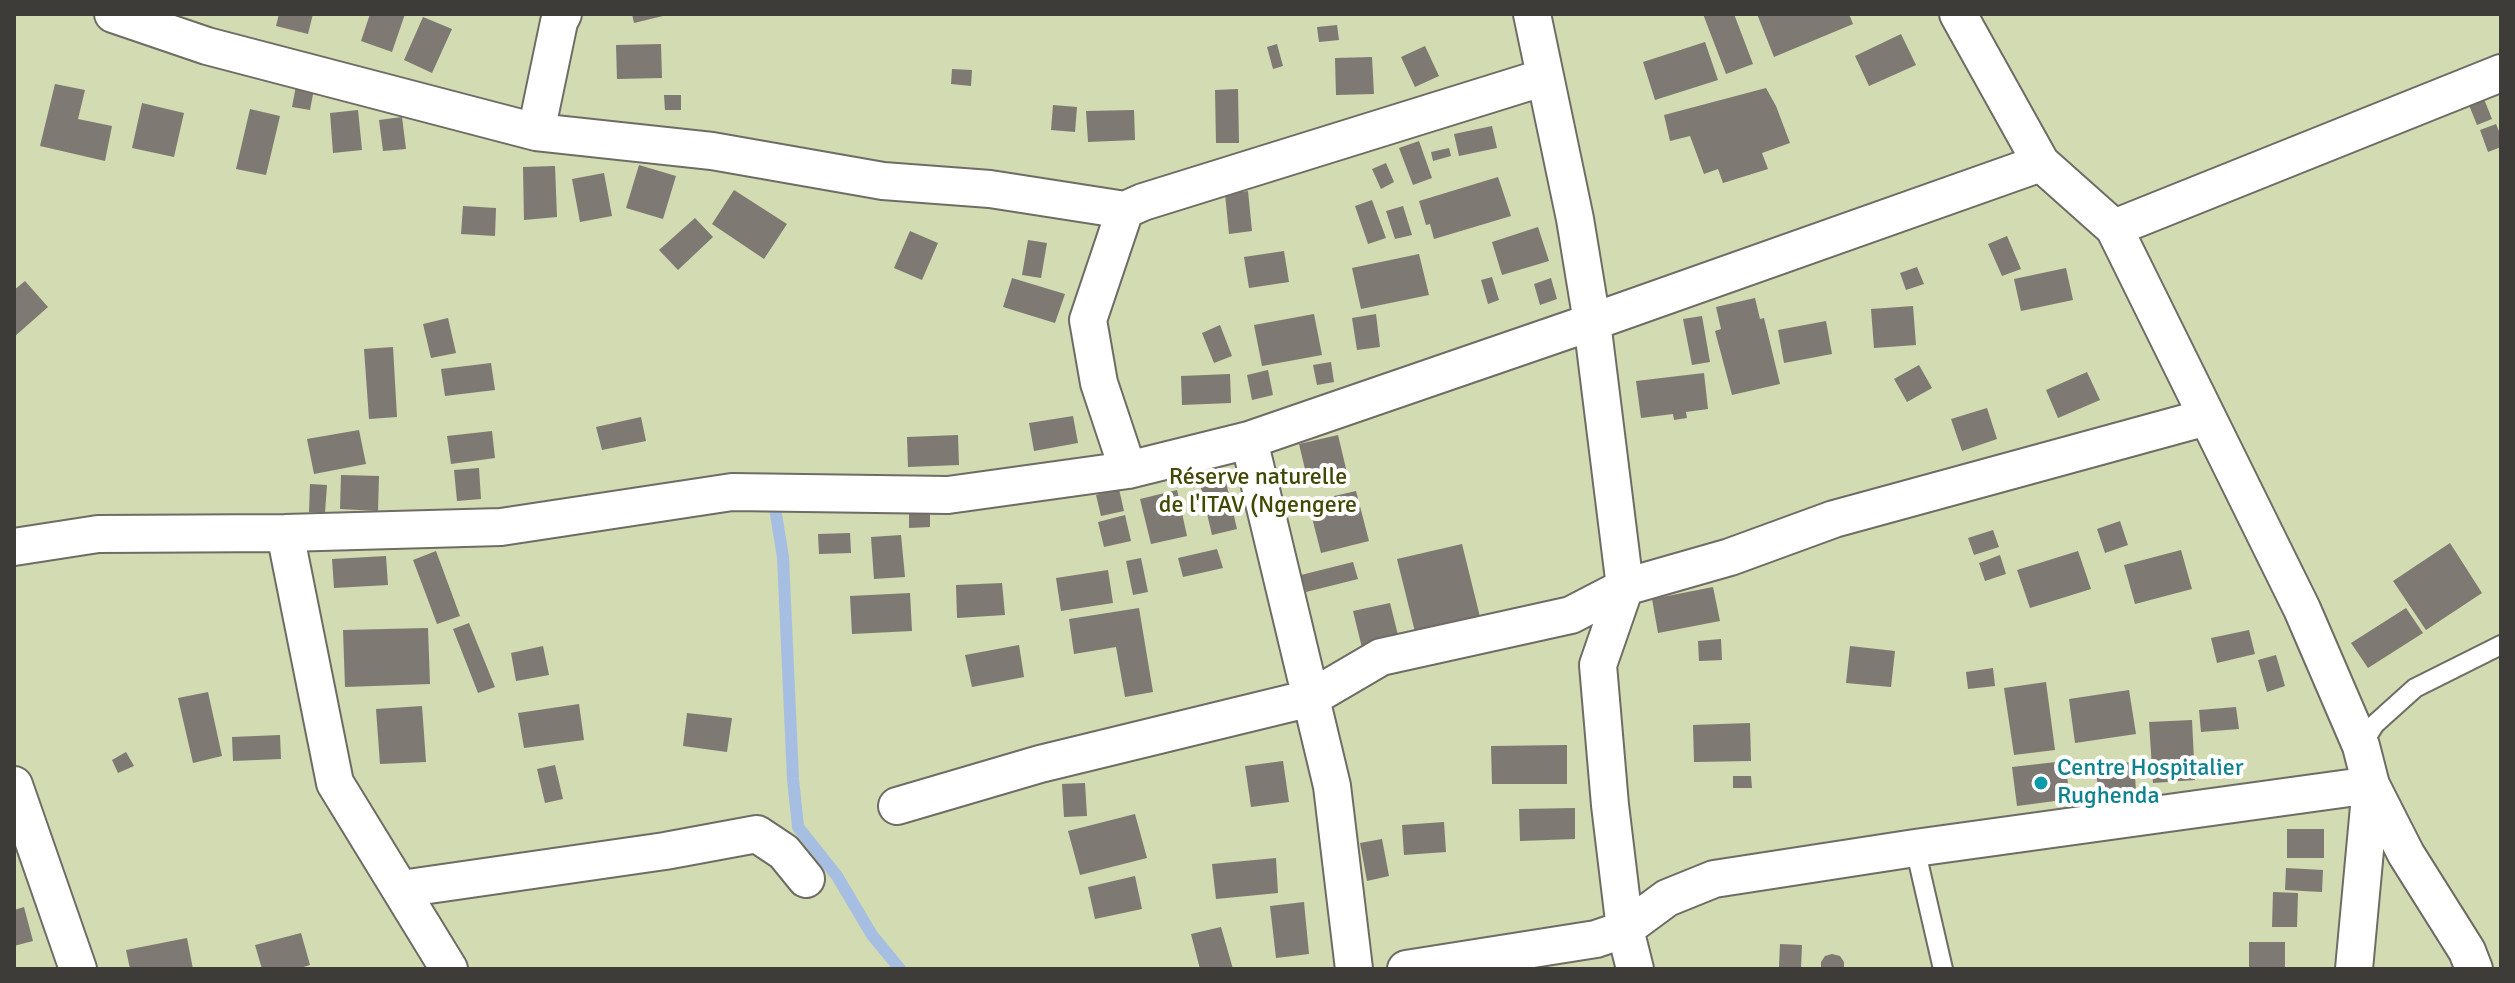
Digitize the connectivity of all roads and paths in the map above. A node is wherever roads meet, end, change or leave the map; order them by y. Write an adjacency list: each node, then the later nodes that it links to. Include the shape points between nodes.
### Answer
1 (563, 14): 7 (street)
2 (1532, 14): 6 (street)
3 (1958, 14): 8 (street)
4 (127, 16): 7 (street, via 207,46)
5 (2501, 73): 10 (street)
6 (1545, 77): 9 (street); 11 (street)
7 (536, 132): 9 (street, via 712,151 883,181 990,189)
8 (2041, 163): 10 (street); 11 (street)
9 (1125, 210): 14 (street, via 1088,320 1099,383)
10 (2114, 228): 12 (street)
11 (1592, 322): 13 (street); 17 (street)
12 (2207, 417): 17 (street, via 1834,519); 20 (street, via 2302,609)
13 (1249, 440): 14 (street); 19 (street)
14 (1128, 470): 15 (street, via 948,495 732,492 501,527)
15 (285, 533): 16 (street, via 98,534); 26 (street, via 335,783)
16 (14, 547)
17 (1625, 587): 19 (street, via 1571,615 1381,657); 27 (street, via 1598,665)
18 (2501, 645): 20 (lane, via 2415,688 2375,724)
19 (1311, 698): 23 (street, via 1040,764); 30 (street, via 1332,786)
20 (2361, 746): 22 (street)
21 (14, 785): 28 (street)
22 (2371, 785): 24 (street); 34 (street); 35 (street)
23 (897, 806)
24 (1915, 848): 27 (street, via 1714,879 1667,898); 33 (lane)
25 (806, 879): 26 (street, via 784,852 757,834)
26 (401, 889): 29 (street)
27 (1625, 929): 31 (street, via 1596,939); 32 (street)
28 (78, 969)
29 (449, 969)
30 (1354, 969)
31 (1406, 969)
32 (1635, 969)
33 (1943, 969)
34 (2354, 969)
35 (2474, 969)

